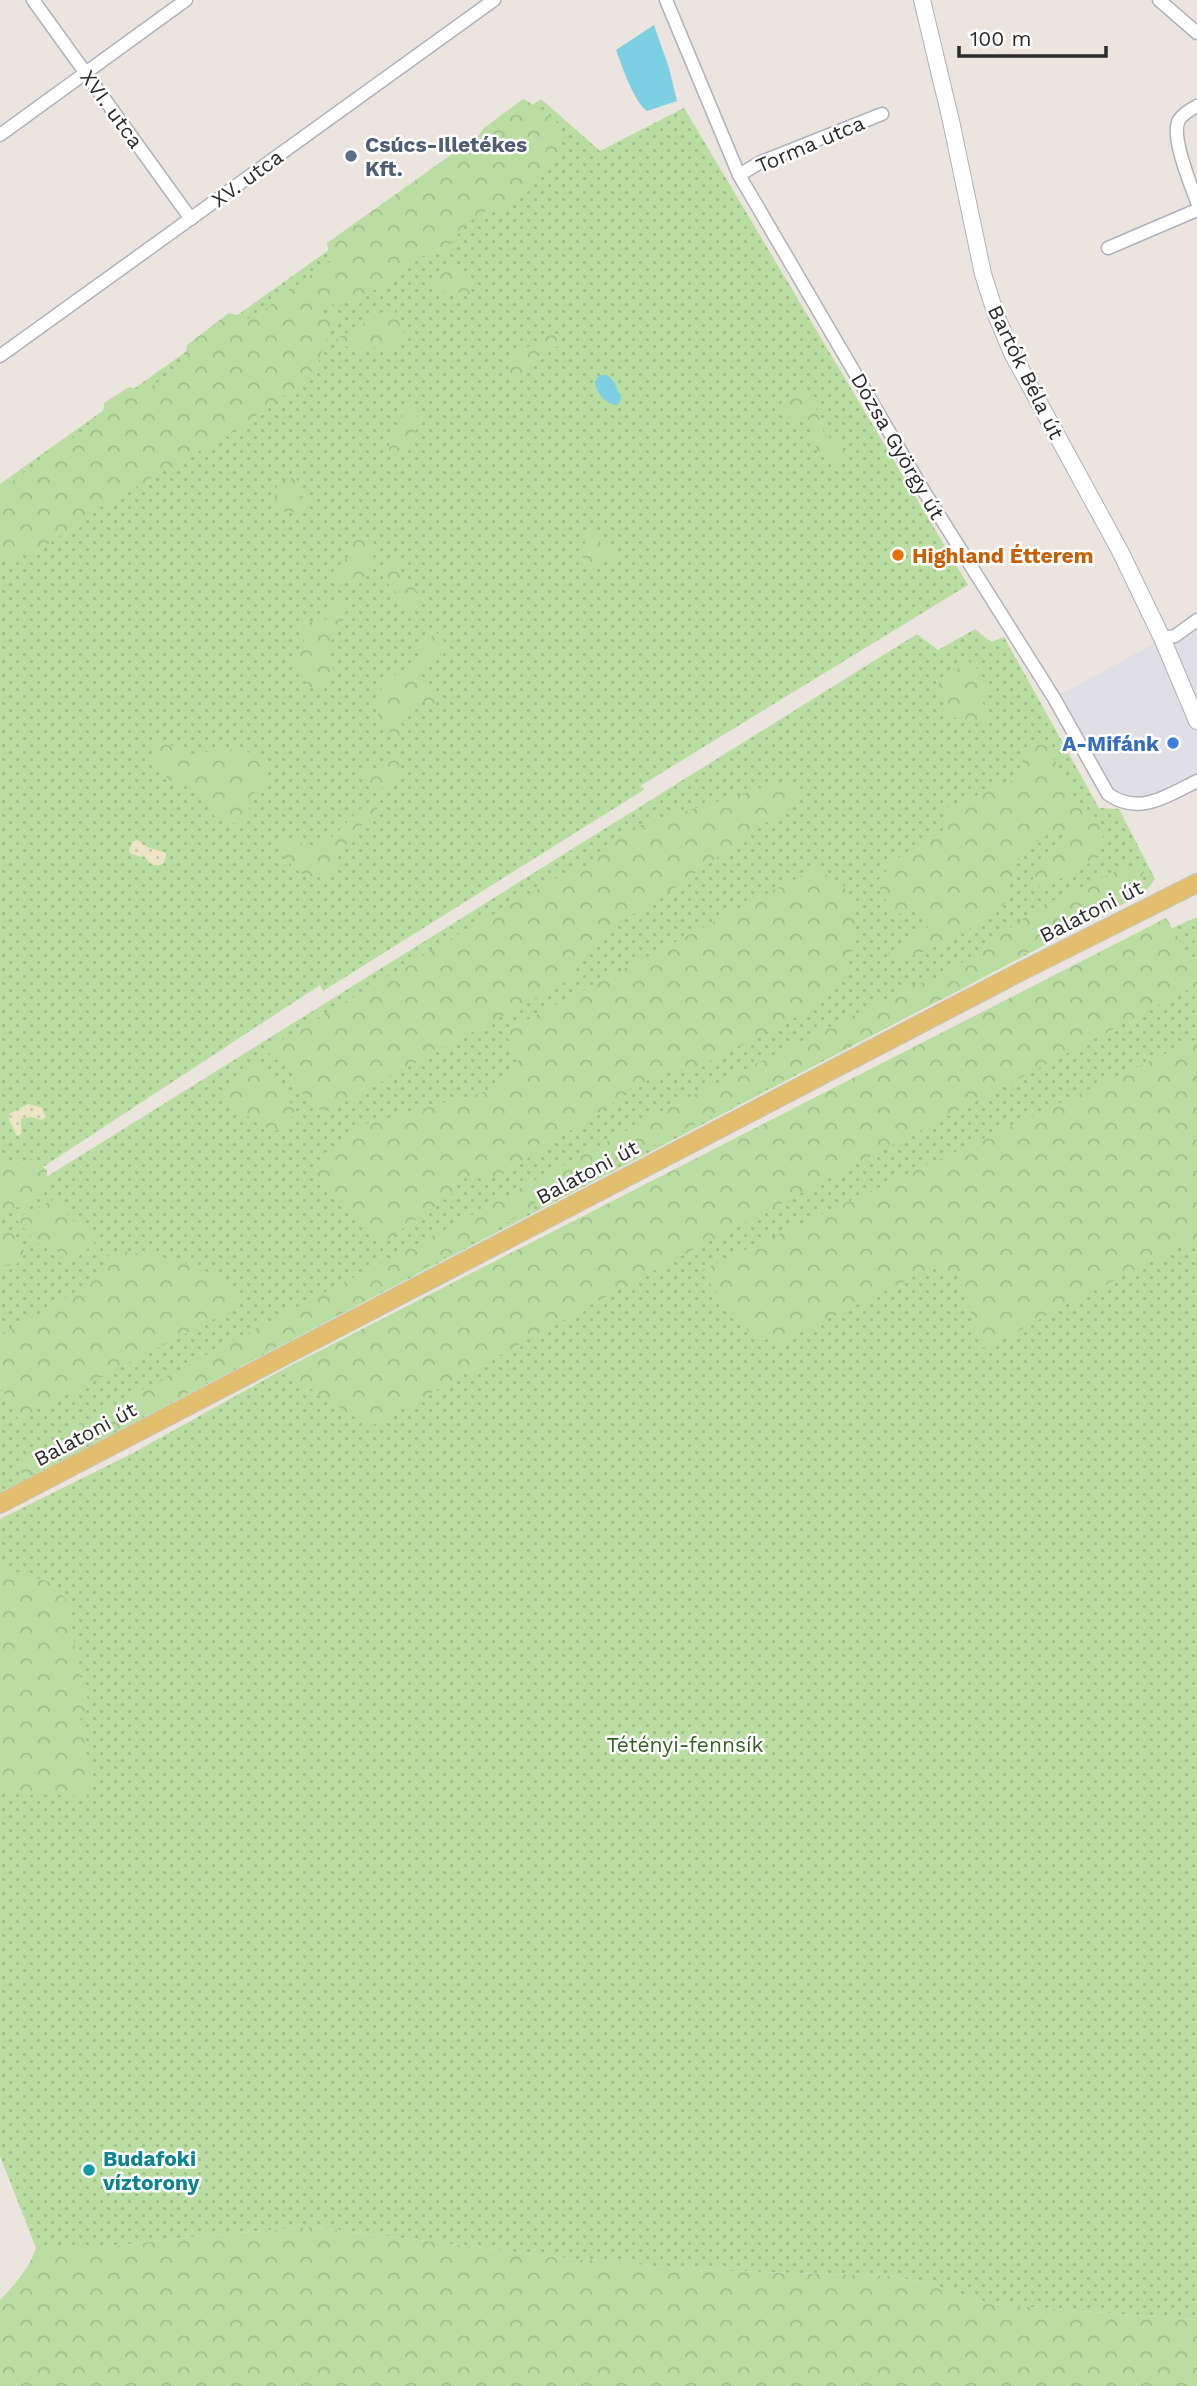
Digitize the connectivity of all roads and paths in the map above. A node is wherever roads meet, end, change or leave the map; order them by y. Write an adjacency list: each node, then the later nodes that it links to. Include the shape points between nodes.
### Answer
1 (33, 0): 8 (street, XVI. utca)
2 (186, 0): 8 (street)
3 (494, 0): 15 (street, XV. utca)
4 (666, 0): 12 (street, Dózsa György út)
5 (922, 0): 19 (street, Bartók Béla út, via 982,274 996,315)
6 (1159, 0): 7 (street)
7 (1197, 33)
8 (85, 73): 11 (street); 15 (street, XVI. utca)
9 (1197, 106): 13 (street, via 1179,120 1176,131)
10 (882, 114): 12 (street, Torma utca)
11 (0, 135)
12 (739, 174): 21 (street, Dózsa György út, via 1108,794 1117,801 1147,805)
13 (1197, 202)
14 (1197, 210): 16 (street)
15 (191, 219): 17 (street, XV. utca)
16 (1108, 248)
17 (0, 356)
18 (1197, 620): 19 (street, via 1175,636)
19 (1162, 638): 20 (street, Bartók Béla út)
20 (1197, 721)
21 (1197, 781)
22 (1197, 883): 23 (main road, Balatoni út)
23 (0, 1504)

